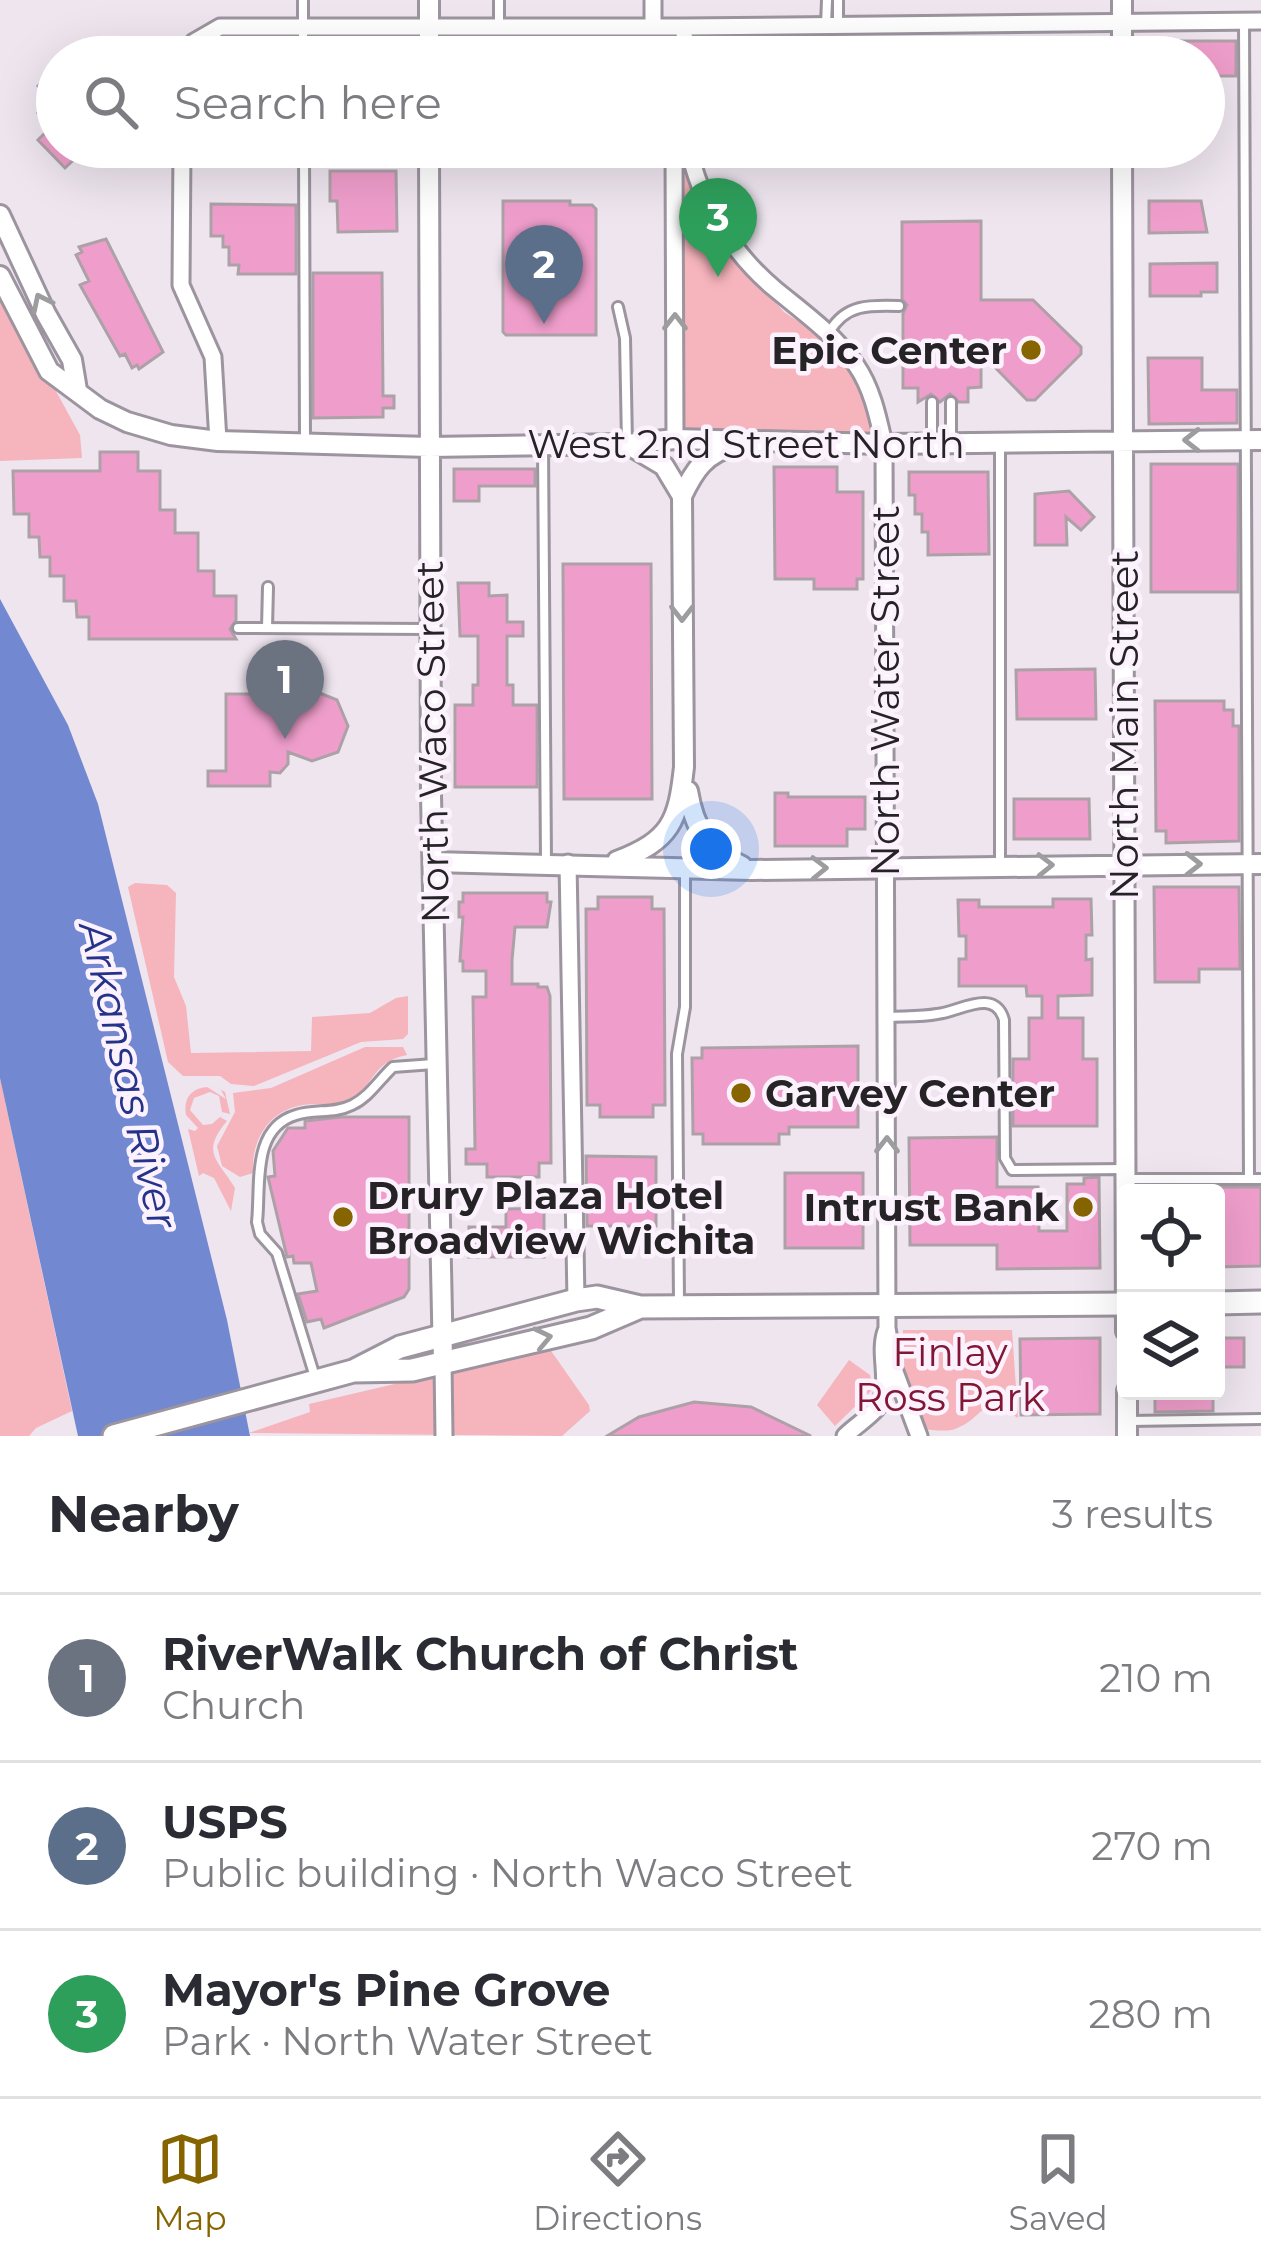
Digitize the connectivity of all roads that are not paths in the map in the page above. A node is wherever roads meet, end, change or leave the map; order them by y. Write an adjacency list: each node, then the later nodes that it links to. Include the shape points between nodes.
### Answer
1 (304, 0): 10 (lane)
2 (429, 0): 11 (street)
3 (499, 0): 12 (lane)
4 (653, 0): 13 (street)
5 (826, 0): 9 (lane)
6 (838, 0): 9 (lane)
7 (1122, 10): 8 (street); 9 (street)
8 (1252, 21): 35 (lane)
9 (832, 25): 14 (street)
10 (303, 27): 11 (street); 15 (street, via 224,27); 16 (lane)
11 (429, 27): 12 (street); 17 (street)
12 (499, 27): 13 (street)
13 (653, 27): 14 (street)
14 (685, 27): 18 (street)
15 (203, 36)
16 (303, 36)
17 (429, 36)
18 (685, 36)
19 (182, 168): 36 (street, via 181,285 213,358)
20 (304, 168): 43 (lane)
21 (429, 168): 44 (street, North Waco Street)
22 (674, 168): 33 (street, one-way to 22)
23 (696, 168): 29 (street, North Water Street, via 747,263)
24 (1122, 168): 34 (street, North Main Street)
25 (0, 215): 30 (street, one-way to 25, via 73,360)
26 (0, 275): 30 (street, West 2nd Street North, via 49,371)
27 (899, 306): 29 (lane, via 851,309)
28 (618, 308): 41 (lane)
29 (830, 333): 42 (street, North Water Street, via 859,368)
30 (77, 389): 36 (street, West 2nd Street North, via 127,422)
31 (932, 402): 38 (lane)
32 (950, 402): 38 (lane)
33 (675, 439): 37 (street, West 2nd Street North); 41 (street, West 2nd Street North)
34 (1123, 440): 35 (street, West 2nd Street North, one-way to 34); 39 (street, West 2nd Street North); 54 (street, North Main Street)
35 (1253, 440): 55 (lane)
36 (218, 442): 43 (street, West 2nd Street North)
37 (755, 442): 42 (street, West 2nd Street North); 45 (street, via 709,455)
38 (941, 443): 39 (street, West 2nd Street North); 42 (street, West 2nd Street North)
39 (1000, 443): 57 (lane)
40 (543, 444): 41 (street, West 2nd Street North); 44 (street, West 2nd Street North); 52 (lane)
41 (627, 444): 45 (street, via 664,466)
42 (884, 444): 58 (street, North Water Street)
43 (305, 446): 44 (street, West 2nd Street North)
44 (429, 447): 49 (street, North Waco Street)
45 (682, 496): 50 (street, one-way to 50)
46 (268, 587): 48 (lane)
47 (238, 628): 48 (lane)
48 (267, 628): 49 (lane)
49 (430, 629): 51 (street, North Waco Street)
50 (684, 767): 56 (street, via 672,826); 60 (street, via 707,844)
51 (433, 862): 52 (street); 64 (street, North Waco Street)
52 (546, 863): 53 (street)
53 (568, 863): 56 (street); 69 (street)
54 (1124, 864): 55 (street, one-way to 55); 57 (street, one-way to 54); 65 (street, North Main Street)
55 (1254, 864): 61 (lane)
56 (606, 865): 59 (street)
57 (1000, 866): 58 (street)
58 (886, 867): 60 (street, one-way to 58); 63 (street, North Water Street)
59 (685, 868): 60 (street); 74 (lane)
60 (752, 870)
61 (1248, 969): 62 (lane); 66 (lane)
62 (1261, 969)
63 (888, 1017): 65 (lane, via 992,1003 1004,1020 1012,1170); 72 (street, North Water Street, one-way to 63)
64 (436, 1064): 77 (street, North Waco Street); 80 (lane, via 393,1067 356,1103 281,1121 262,1149 257,1222 277,1253)
65 (1126, 1174): 66 (lane); 68 (street, North Main Street)
66 (1249, 1179): 67 (lane)
67 (1261, 1179)
68 (1126, 1292)
69 (576, 1300): 75 (main road); 77 (main road)
70 (1261, 1302): 71 (main road)
71 (1225, 1303)
72 (887, 1304): 73 (main road); 74 (main road); 76 (street, North Water Street)
73 (1117, 1304)
74 (679, 1305): 75 (main road)
75 (640, 1306): 78 (main road, one-way to 75, via 591,1328)
76 (887, 1328): 81 (street); 88 (street)
77 (442, 1336): 78 (street, North Waco Street); 79 (main road)
78 (443, 1362): 79 (main road); 86 (street)
79 (353, 1371): 80 (main road)
80 (316, 1381): 85 (main road)
81 (877, 1408): 87 (street); 88 (street, via 898,1415)
82 (1249, 1419): 83 (lane); 84 (lane); 89 (lane)
83 (1261, 1419)
84 (1127, 1428)
85 (114, 1436)
86 (444, 1436)
87 (845, 1436)
88 (918, 1436)
89 (1249, 1436)

